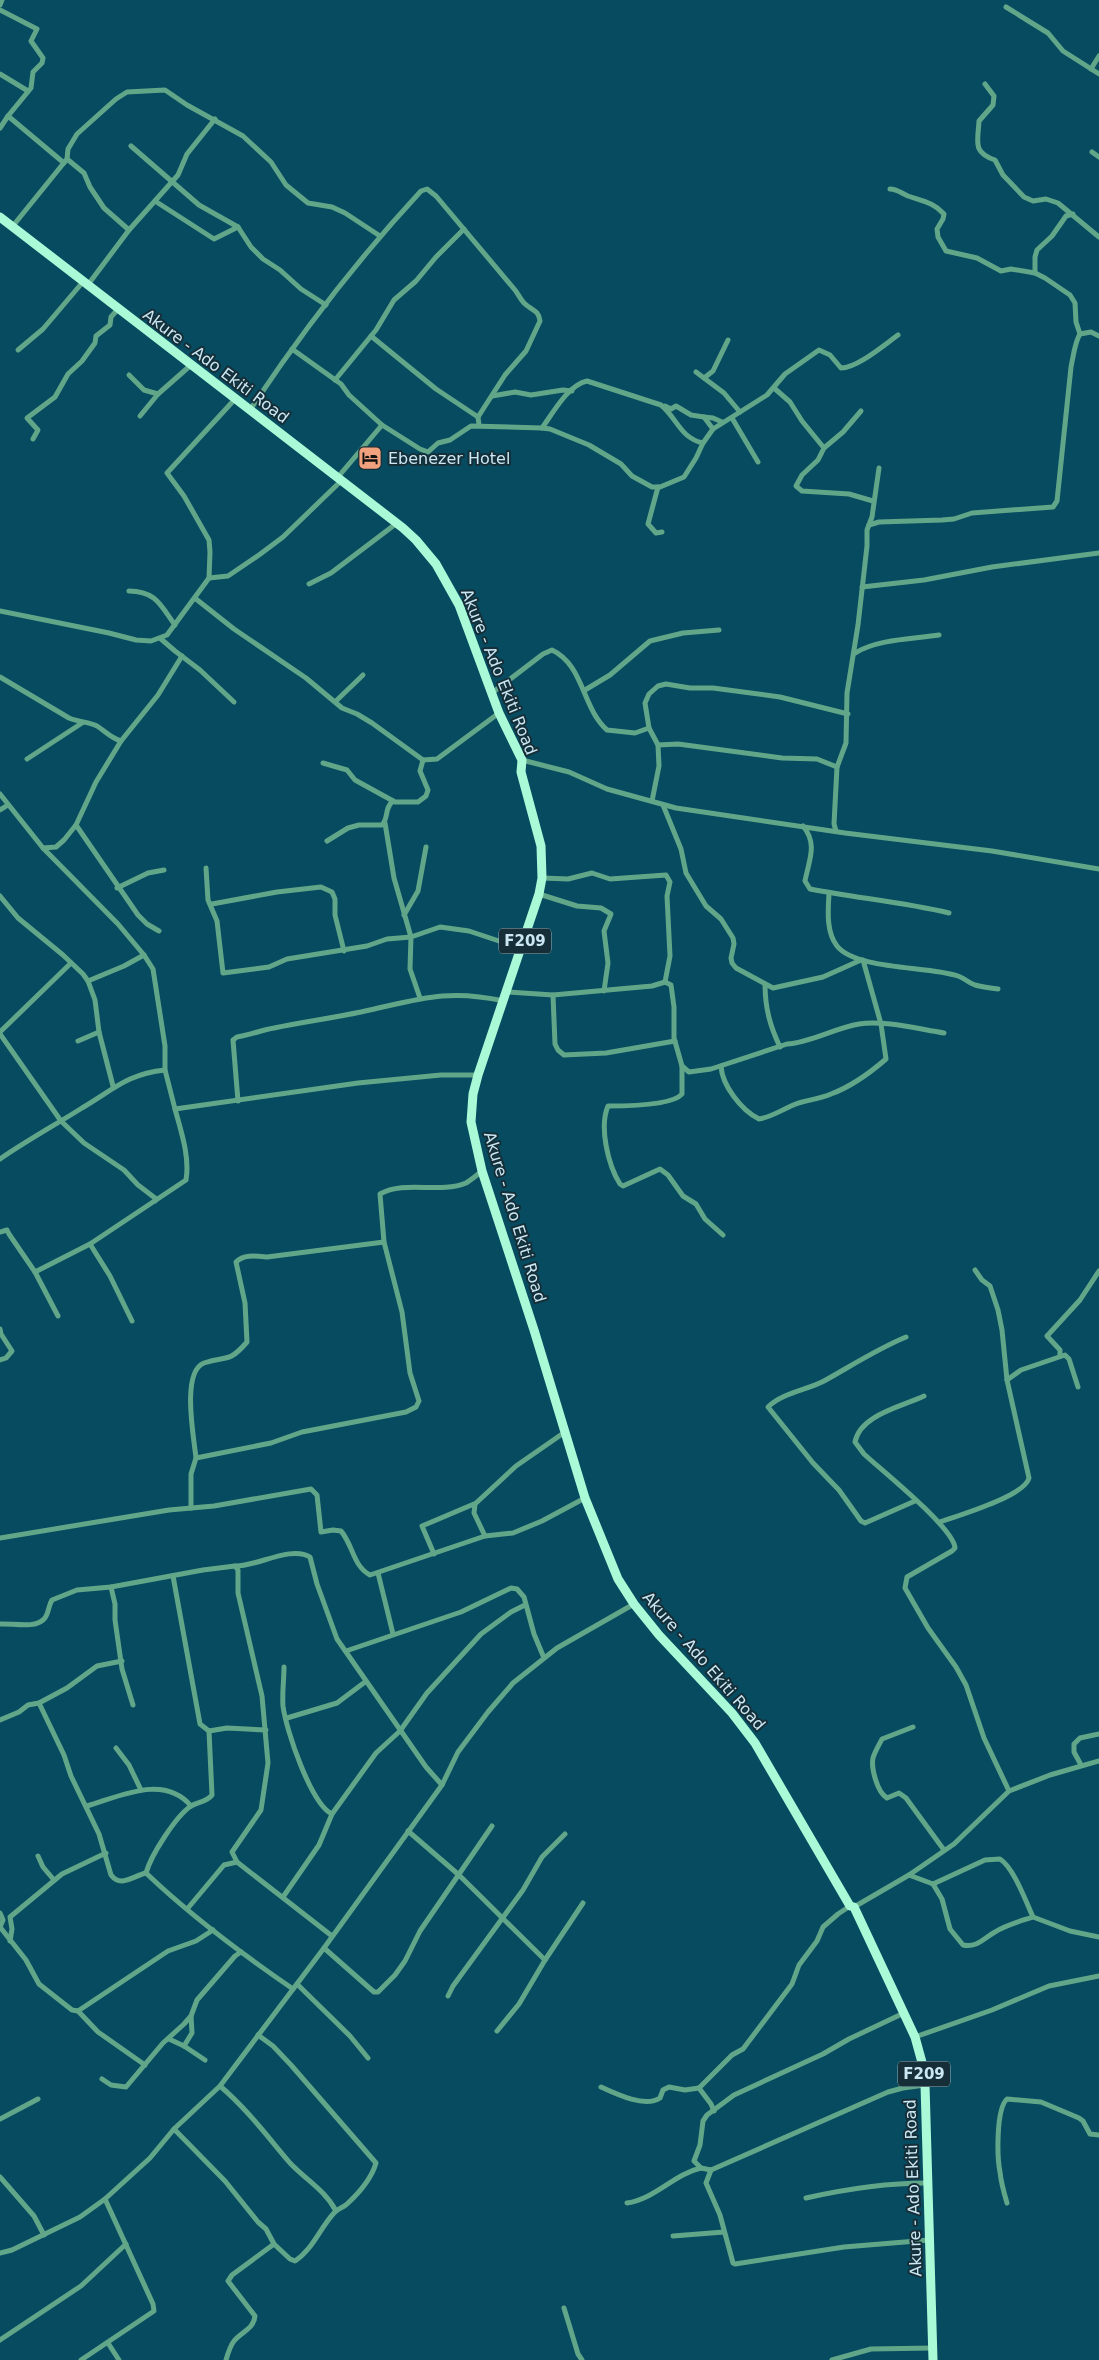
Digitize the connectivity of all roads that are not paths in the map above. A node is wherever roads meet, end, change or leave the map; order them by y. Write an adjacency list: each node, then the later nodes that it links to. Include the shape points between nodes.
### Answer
1 (2, 0): 2 (street)
2 (0, 5)
3 (1006, 7): 6 (street, via 1048,33 1063,52)
4 (0, 10): 10 (street, via 37,29 31,41 43,60 33,72)
5 (1099, 56): 6 (street)
6 (1091, 69): 8 (street)
7 (0, 74): 10 (street)
8 (1099, 74)
9 (985, 84): 21 (street, via 994,96 993,105 979,121 978,150 981,155 995,160 1003,176 1024,198 1032,201 1046,199)
10 (28, 91): 11 (street)
11 (8, 116): 13 (street); 17 (street)
12 (215, 119): 17 (street, via 165,90 127,92 77,134 68,148); 18 (street, via 187,154 181,170); 26 (street, via 266,157 286,185 308,203 332,207)
13 (0, 128)
14 (131, 146): 18 (street)
15 (1092, 152): 16 (street)
16 (1099, 158)
17 (66, 161): 22 (street); 25 (street, via 84,173 104,208)
18 (171, 182): 20 (street); 23 (street, via 215,216)
19 (890, 189): 28 (street, via 931,202 944,214 937,228 946,251 977,258 1001,271 1011,269)
20 (155, 201): 23 (street, via 214,239); 25 (street)
21 (1073, 214): 27 (street); 28 (street, via 1066,216 1037,250)
22 (4, 223): 29 (main road, Akure - Ado Ekiti Road / F209)
23 (238, 227): 30 (street, via 263,259)
24 (464, 229): 26 (street, via 427,189 421,191); 34 (street, via 394,300); 47 (street, via 524,303 536,310 540,321 526,351)
25 (129, 230): 29 (street)
26 (380, 236): 30 (street)
27 (1099, 237)
28 (1036, 273): 32 (street, via 1070,295)
29 (85, 284): 31 (main road, Akure - Ado Ekiti Road / F209); 38 (street, via 43,329)
30 (326, 305): 37 (street)
31 (118, 309): 39 (main road, Akure - Ado Ekiti Road / F209); 62 (street, via 111,316 110,325 96,336 82,362 68,374 55,397 28,418 38,430)
32 (1080, 334): 35 (street, via 1091,332); 71 (street, via 1070,367 1057,501 1052,507)
33 (898, 335): 44 (street, via 858,364 844,368 819,350 785,374)
34 (371, 336): 43 (street); 54 (street, via 429,384)
35 (1099, 336)
36 (728, 340): 42 (street, via 714,371)
37 (292, 349): 43 (street); 50 (street)
38 (18, 350)
39 (191, 365): 46 (street); 48 (main road, Akure - Ado Ekiti Road / F209)
40 (696, 372): 42 (street)
41 (129, 375): 46 (street, via 144,390)
42 (704, 378): 52 (street, via 724,393)
43 (335, 380): 58 (street)
44 (774, 388): 52 (street); 64 (street, via 790,402)
45 (572, 391): 47 (street, via 531,395 515,392); 49 (street, via 587,381); 60 (street)
46 (158, 394): 53 (street)
47 (492, 396): 54 (street)
48 (236, 398): 50 (main road, Akure - Ado Ekiti Road / F209); 74 (street, via 167,473 209,540)
49 (661, 406): 55 (street, via 670,409 676,406 691,415); 63 (street, via 672,415 680,430 696,442)
50 (250, 410): 67 (main road, Akure - Ado Ekiti Road / F209)
51 (861, 411): 64 (street)
52 (740, 412): 56 (street)
53 (140, 416)
54 (478, 416): 59 (street)
55 (704, 417): 57 (street); 61 (street)
56 (732, 418): 57 (street); 65 (street)
57 (722, 422): 61 (street)
58 (382, 425): 59 (street, via 428,452 468,427); 67 (street)
59 (479, 425): 60 (street)
60 (542, 428): 68 (street, via 589,445 621,464 632,476)
61 (714, 429): 63 (street)
62 (32, 439)
63 (703, 443): 68 (street, via 682,479)
64 (824, 448): 69 (street, via 796,486)
65 (758, 462)
66 (879, 468): 69 (street)
67 (340, 478): 70 (main road, Akure - Ado Ekiti Road / F209); 74 (street, via 283,537 228,576)
68 (658, 487): 72 (street, via 648,524 656,533)
69 (872, 501): 71 (street)
70 (397, 523): 75 (street, via 331,573); 89 (main road, Akure - Ado Ekiti Road / F209, via 436,564 459,605)
71 (870, 525): 76 (street, via 866,530)
72 (662, 532)
73 (1099, 553): 76 (street)
74 (208, 578): 78 (street)
75 (309, 584)
76 (862, 587): 84 (street)
77 (129, 591): 80 (street, via 142,591 155,598)
78 (196, 599): 80 (street); 90 (street, via 234,630)
79 (0, 611): 83 (street, via 136,640)
80 (175, 625): 83 (street)
81 (719, 630): 88 (street, via 650,641 610,675)
82 (940, 635): 84 (street, via 862,648)
83 (161, 638): 85 (street)
84 (855, 653): 93 (street, via 847,693)
85 (182, 656): 91 (street); 96 (street, via 158,695)
86 (363, 674): 90 (street)
87 (0, 677): 94 (street)
88 (585, 690): 89 (street, via 567,659 552,650); 95 (street, via 590,706 607,730 635,733)
89 (492, 693): 92 (main road, Akure - Ado Ekiti Road / F209)
90 (336, 700): 99 (street, via 342,708 372,723)
91 (234, 702)
92 (499, 713): 99 (street, via 436,759); 100 (main road, Akure - Ado Ekiti Road / F209)
93 (848, 714): 95 (street, via 780,696 666,684 654,689 645,703); 102 (street, via 846,743)
94 (82, 724): 96 (street, via 96,726); 98 (street)
95 (648, 728): 97 (street)
96 (121, 741): 110 (street, via 96,782)
97 (658, 745): 102 (street, via 678,744 782,758 817,759); 105 (street, via 659,766)
98 (27, 759)
99 (424, 760): 104 (street, via 420,771 427,785 426,796 418,802)
100 (522, 760): 105 (street, via 570,772 607,789); 121 (main road, Akure - Ado Ekiti Road / F209, via 521,772 541,846)
101 (324, 763): 104 (street, via 346,770 355,780)
102 (837, 767): 112 (street)
103 (0, 794): 106 (street)
104 (393, 801): 109 (street, via 387,807)
105 (652, 801): 107 (street)
106 (8, 805): 108 (street); 116 (street)
107 (663, 805): 111 (street); 138 (street, via 686,873 706,906 721,919 733,938 732,964)
108 (0, 810)
109 (384, 823): 113 (street, via 348,828); 128 (street)
110 (76, 825): 115 (street); 122 (street)
111 (802, 825): 112 (street); 124 (street, via 812,842 806,886)
112 (836, 831): 119 (street)
113 (327, 841)
114 (426, 846): 128 (street, via 420,887)
115 (56, 847): 116 (street); 117 (street)
116 (43, 848): 117 (street)
117 (53, 858): 133 (street)
118 (206, 868): 126 (street, via 208,900)
119 (1099, 869)
120 (164, 870): 122 (street, via 148,873)
121 (542, 878): 123 (main road, Akure - Ado Ekiti Road / F209); 137 (street, via 568,878 592,873 610,879 666,875 670,882 667,896 670,956)
122 (117, 888): 129 (street, via 147,924)
123 (539, 894): 131 (main road, Akure - Ado Ekiti Road / F209); 140 (street, via 577,906 601,908 610,914 604,931 608,963)
124 (829, 894): 127 (street, via 861,896); 134 (street, via 829,924 835,942)
125 (0, 896): 135 (street, via 18,918)
126 (212, 904): 132 (street, via 277,892 328,889 335,899); 132 (street, via 223,972 269,967 318,952)
127 (949, 912)
128 (404, 916): 130 (street)
129 (160, 930)
130 (411, 937): 131 (street, via 448,927); 132 (street, via 387,939); 143 (street, via 410,969)
131 (523, 946): 142 (main road, Akure - Ado Ekiti Road / F209)
132 (344, 951)
133 (144, 955): 136 (street); 153 (street, via 155,974)
134 (862, 960): 138 (street, via 823,977 777,989); 139 (street, via 958,976 974,985); 144 (street)
135 (71, 964): 136 (street); 146 (street)
136 (88, 981): 145 (street, via 95,1000)
137 (665, 982): 140 (street); 149 (street, via 671,985)
138 (765, 984): 150 (street, via 765,1007)
139 (998, 989)
140 (604, 991): 141 (street)
141 (553, 995): 142 (street); 149 (street, via 555,1044 564,1055)
142 (506, 996): 143 (street, via 473,994); 154 (main road, Akure - Ado Ekiti Road / F209)
143 (420, 998): 156 (street, via 271,1028 233,1040)
144 (881, 1024): 147 (street); 150 (street, via 861,1024); 152 (street, via 886,1059 881,1064 846,1088 792,1105 767,1118 754,1116 732,1093 725,1083)
145 (99, 1032): 148 (street); 155 (street)
146 (0, 1033): 158 (street)
147 (944, 1033)
148 (78, 1041)
149 (675, 1041): 151 (street)
150 (780, 1047): 152 (street)
151 (682, 1066): 152 (street, via 689,1072 695,1072); 164 (street, via 682,1094 677,1099 608,1106 604,1143 620,1184 623,1186 660,1168)
152 (721, 1066)
153 (165, 1070): 155 (street, via 134,1076); 157 (street)
154 (478, 1075): 156 (street, via 358,1083); 161 (main road, Akure - Ado Ekiti Road / F209, via 471,1122)
155 (113, 1086): 158 (street)
156 (238, 1101): 157 (street)
157 (175, 1109): 162 (street, via 185,1150 186,1180)
158 (61, 1121): 160 (street); 162 (street, via 84,1143 124,1170 138,1186 151,1193)
159 (0, 1151): 160 (street)
160 (2, 1158)
161 (482, 1171): 165 (street, via 465,1183 391,1188 380,1194); 179 (main road, Akure - Ado Ekiti Road / F209)
162 (155, 1201): 166 (street)
163 (0, 1232): 169 (street, via 7,1230)
164 (723, 1235)
165 (384, 1242): 180 (street, via 248,1256 236,1262 245,1303 247,1342 235,1356 202,1364 192,1376 190,1396); 180 (street, via 402,1312 410,1373 420,1401 416,1407 406,1412 302,1432 271,1443)
166 (90, 1244): 169 (street); 171 (street)
167 (975, 1270): 176 (street, via 992,1290 1002,1330)
168 (1099, 1271): 174 (street, via 1080,1300 1047,1336 1060,1350)
169 (34, 1272): 170 (street)
170 (58, 1316)
171 (132, 1321)
172 (0, 1329): 175 (street, via 12,1351)
173 (906, 1337): 182 (street, via 768,1407 839,1490 861,1521 866,1523)
174 (1060, 1356): 176 (street, via 1021,1370); 177 (street, via 1065,1355 1069,1359)
175 (0, 1360)
176 (1007, 1380): 185 (street, via 1028,1483 987,1505)
177 (1078, 1387)
178 (924, 1396): 182 (street, via 861,1426 855,1442)
179 (565, 1432): 181 (main road, Akure - Ado Ekiti Road / F209); 183 (street, via 516,1466)
180 (196, 1458): 184 (street, via 191,1474)
181 (585, 1498): 186 (street, via 513,1533); 193 (main road, Akure - Ado Ekiti Road / F209, via 618,1579)
182 (915, 1501): 185 (street)
183 (475, 1504): 186 (street, via 474,1514); 188 (street, via 422,1526)
184 (192, 1508): 187 (street); 190 (street, via 313,1490 317,1495 322,1532 342,1531 363,1572)
185 (940, 1522): 216 (street, via 955,1548 907,1577 905,1588 966,1685 984,1738)
186 (485, 1536): 188 (street)
187 (0, 1538)
188 (434, 1554): 190 (street)
189 (235, 1566): 191 (street); 197 (street, via 294,1554 310,1557 337,1639); 207 (street)
190 (378, 1574): 196 (street)
191 (173, 1576): 192 (street); 208 (street, via 200,1724)
192 (111, 1587): 195 (street, via 77,1590 52,1600 45,1618 34,1624); 199 (street)
193 (634, 1604): 198 (street, via 569,1640); 234 (main road, Akure - Ado Ekiti Road / F209, via 755,1743)
194 (525, 1606): 196 (street, via 520,1591 511,1588 461,1612); 198 (street); 209 (street, via 481,1634 428,1693)
195 (0, 1624)
196 (394, 1634): 197 (street)
197 (346, 1651): 201 (street)
198 (544, 1658): 214 (street, via 513,1683 488,1712 458,1752)
199 (122, 1661): 202 (street, via 97,1666 74,1684); 203 (street)
200 (284, 1667): 204 (street)
201 (365, 1682): 204 (street, via 337,1703); 209 (street)
202 (39, 1703): 205 (street, via 28,1705); 217 (street)
203 (133, 1705)
204 (286, 1718): 219 (street, via 304,1774 321,1804)
205 (0, 1720)
206 (913, 1727): 223 (street, via 882,1739 873,1759 875,1774 882,1795 887,1798 899,1793 906,1798)
207 (266, 1730): 208 (street, via 227,1728); 226 (street, via 268,1763 261,1810 232,1852)
208 (210, 1731): 218 (street, via 212,1795)
209 (400, 1731): 214 (street); 219 (street, via 376,1753)
210 (1099, 1734): 213 (street, via 1080,1738 1074,1744 1074,1752)
211 (116, 1748): 215 (street)
212 (1099, 1761): 213 (street)
213 (1081, 1765): 216 (street)
214 (442, 1785): 221 (street)
215 (141, 1790): 217 (street); 218 (street, via 163,1789 184,1798)
216 (1009, 1791): 223 (street)
217 (87, 1806): 224 (street)
218 (192, 1806): 227 (street, via 178,1818 154,1852)
219 (332, 1814): 232 (street, via 319,1845)
220 (492, 1826): 228 (street)
221 (408, 1831): 228 (street); 240 (street)
222 (565, 1834): 237 (street, via 542,1857 523,1890)
223 (944, 1850): 229 (street)
224 (106, 1853): 227 (street, via 111,1875 116,1880 122,1882); 230 (street, via 73,1867)
225 (38, 1856): 230 (street)
226 (236, 1862): 232 (street); 235 (street, via 224,1866)
227 (146, 1873): 235 (street, via 175,1901)
228 (459, 1875): 237 (street); 243 (street, via 420,1931 405,1961 378,1992 374,1992)
229 (909, 1875): 231 (street); 234 (street)
230 (54, 1880): 242 (street, via 10,1917)
231 (932, 1884): 238 (street, via 985,1860 1000,1859); 238 (street, via 942,1900 950,1929 963,1945 969,1947 980,1943 995,1932)
232 (283, 1896): 240 (street)
233 (582, 1903): 245 (street)
234 (852, 1907): 251 (main road, Akure - Ado Ekiti Road / F209); 265 (street, via 823,1927 799,1965 792,1984 744,2048 732,2054)
235 (188, 1908): 239 (street)
236 (0, 1913): 242 (street, via 3,1920 0,1927)
237 (501, 1917): 245 (street); 249 (street)
238 (1034, 1918): 241 (street, via 1070,1932)
239 (213, 1930): 244 (street); 250 (street, via 196,1941 168,1951)
240 (332, 1936): 243 (street)
241 (1099, 1937)
242 (10, 1940): 250 (street, via 40,1984)
243 (324, 1948): 247 (street)
244 (240, 1952): 248 (street); 252 (street, via 197,2000)
245 (545, 1960): 253 (street, via 519,2004)
246 (1099, 1976): 255 (street, via 1056,1984)
247 (297, 1984): 248 (street); 258 (street)
248 (294, 1989): 254 (street)
249 (448, 1996)
250 (78, 2012): 260 (street, via 98,2032)
251 (904, 2013): 255 (main road, Akure - Ado Ekiti Road / F209); 267 (street, via 749,2087)
252 (191, 2016): 256 (street); 257 (street, via 192,2033)
253 (497, 2031)
254 (258, 2035): 262 (street); 281 (street, via 291,2065 376,2164 361,2190)
255 (915, 2037): 263 (main road, Akure - Ado Ekiti Road / F209)
256 (169, 2040): 257 (street); 260 (street)
257 (184, 2046): 259 (street)
258 (368, 2058)
259 (205, 2060)
260 (145, 2065): 261 (street, via 126,2087 111,2085)
261 (102, 2079)
262 (220, 2086): 269 (street); 281 (street, via 266,2131)
263 (925, 2086): 273 (street, via 888,2092); 276 (main road, Akure - Ado Ekiti Road / F209)
264 (601, 2087): 265 (street, via 631,2098 652,2101 660,2098 663,2090 669,2087)
265 (698, 2088): 267 (street)
266 (38, 2099): 268 (street)
267 (714, 2111): 271 (street, via 703,2121)
268 (0, 2119)
269 (174, 2129): 278 (street, via 150,2158); 287 (street, via 225,2181 266,2229)
270 (1099, 2135): 279 (street, via 1090,2134 1079,2118 1046,2104 1007,2099 1003,2105 999,2133 999,2170)
271 (694, 2161): 272 (street); 274 (street)
272 (701, 2168): 273 (street); 274 (street)
273 (711, 2170): 282 (street, via 706,2183)
274 (688, 2171): 280 (street, via 663,2188)
275 (0, 2177): 283 (street, via 34,2216)
276 (927, 2183): 277 (street, via 855,2188); 285 (main road, Akure - Ado Ekiti Road / F209)
277 (806, 2198)
278 (105, 2199): 283 (street, via 80,2217); 286 (street)
279 (1007, 2203)
280 (627, 2204)
281 (336, 2211): 287 (street, via 313,2243 295,2261)
282 (724, 2232): 284 (street); 285 (street, via 732,2263 735,2264 844,2247)
283 (44, 2235): 288 (street)
284 (673, 2236)
285 (929, 2240): 292 (main road, Akure - Ado Ekiti Road / F209)
286 (126, 2244): 290 (street, via 81,2286); 291 (street, via 154,2311)
287 (274, 2244): 296 (street, via 228,2281 255,2316 249,2328 234,2340)
288 (0, 2253)
289 (564, 2308): 297 (street)
290 (0, 2340)
291 (108, 2344): 294 (street); 295 (street)
292 (933, 2348): 293 (street, via 871,2349); 300 (main road, Akure - Ado Ekiti Road / F209)
293 (852, 2353): 298 (street); 299 (street)
294 (81, 2360)
295 (119, 2360)
296 (226, 2360)
297 (582, 2360)
298 (832, 2360)
299 (853, 2360)
300 (933, 2360)

